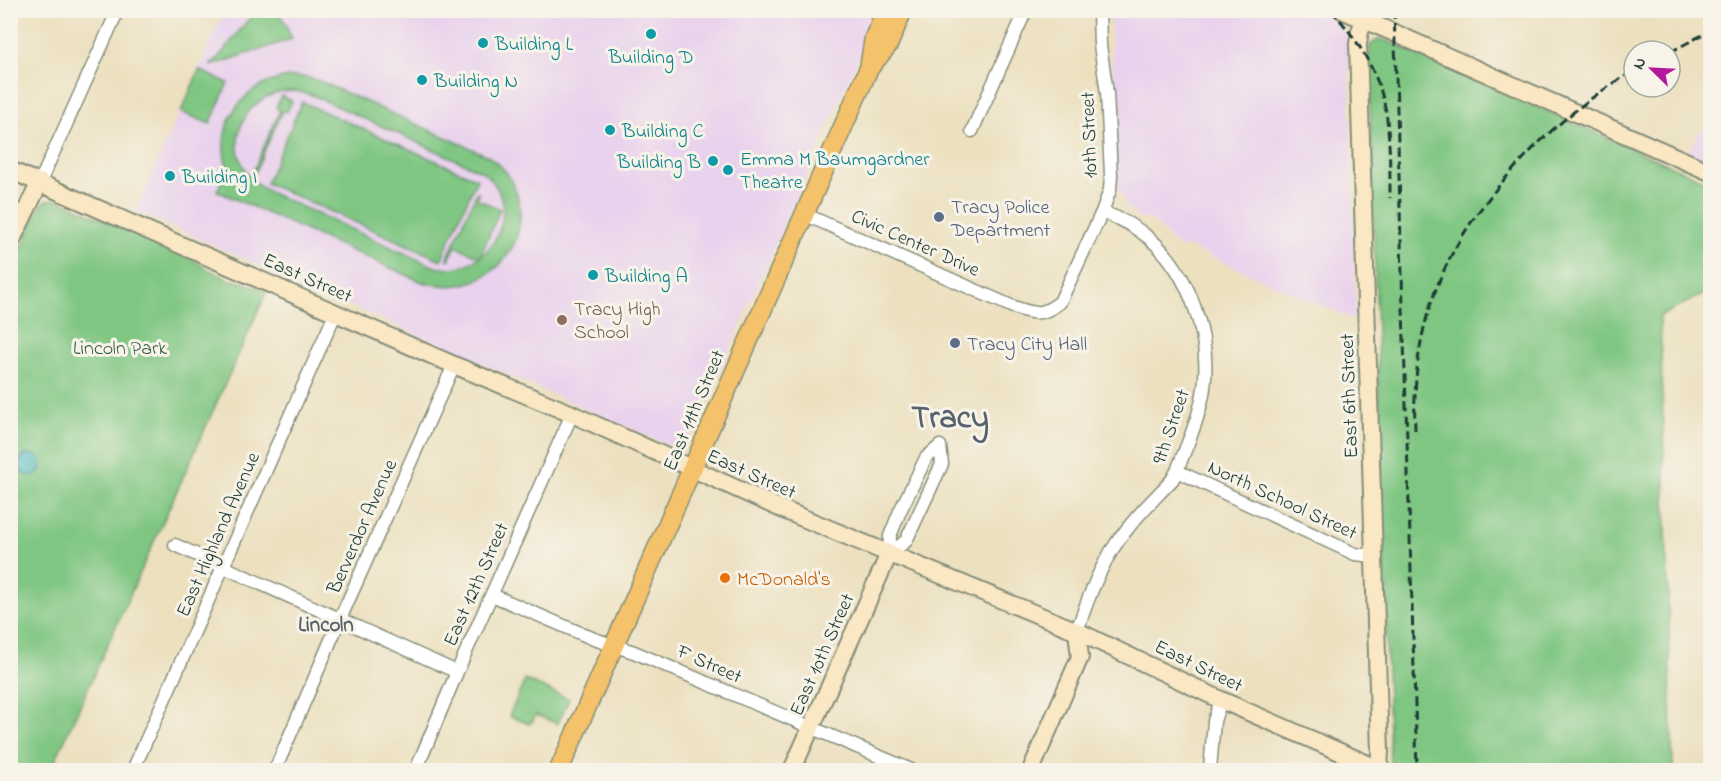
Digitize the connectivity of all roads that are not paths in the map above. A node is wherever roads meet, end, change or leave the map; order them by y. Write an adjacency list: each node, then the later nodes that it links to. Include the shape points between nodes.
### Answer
1 (118, 10): 12 (street)
2 (886, 10): 8 (main road, East 11th Street, via 874,38)
3 (903, 10): 8 (main road, East 11th Street, via 888,45)
4 (1026, 10): 9 (street)
5 (1100, 10): 13 (street, 10th Street, via 1111,175)
6 (1342, 10): 7 (street)
7 (1364, 20): 11 (street); 24 (street, East 6th Street, via 1358,44)
8 (869, 68): 14 (main road, East 11th Street)
9 (972, 131)
10 (10, 170): 12 (street, East Street)
11 (1710, 172)
12 (40, 182): 15 (street); 17 (street, East Street)
13 (1102, 212): 16 (street, 10th Street, via 1060,302 1039,314); 21 (street, 9th Street, via 1121,218 1150,239 1174,266 1191,298 1203,334 1204,389)
14 (804, 214): 16 (street, Civic Center Drive); 20 (main road, East 11th Street)
15 (10, 244)
16 (1011, 306)
17 (336, 312): 18 (street, East Street); 25 (street, East Highland Avenue)
18 (454, 365): 19 (street, East Street); 27 (street, Berverdor Avenue)
19 (572, 414): 20 (street, East Street); 26 (street, East 12th Street)
20 (693, 469): 23 (street, East Street); 29 (main road, East 11th Street)
21 (1177, 471): 24 (street, North School Street, via 1355,554); 28 (street, 9th Street, via 1113,550)
22 (175, 546): 25 (street)
23 (889, 554): 23 (street, East 10th Street, via 906,541 942,465 940,446 927,458 900,511 890,536); 28 (street, East Street); 32 (street, East 10th Street)
24 (1373, 556): 33 (street, East 6th Street)
25 (223, 567): 27 (street); 34 (street, East Highland Avenue)
26 (492, 595): 29 (street, F Street); 30 (street, East 12th Street)
27 (340, 619): 30 (street); 35 (street, Berverdor Avenue)
28 (1077, 631): 31 (street, East Street); 40 (street, via 1080,657)
29 (614, 646): 32 (street, F Street); 37 (main road, East 11th Street)
30 (457, 672): 36 (street, East 12th Street)
31 (1221, 700): 33 (street, East Street); 41 (street, via 1214,721)
32 (811, 729): 38 (street, East 10th Street); 39 (street, F Street)
33 (1379, 770)
34 (133, 771)
35 (275, 771)
36 (416, 771)
37 (559, 771)
38 (792, 771)
39 (910, 771)
40 (1031, 771)
41 (1210, 771)

